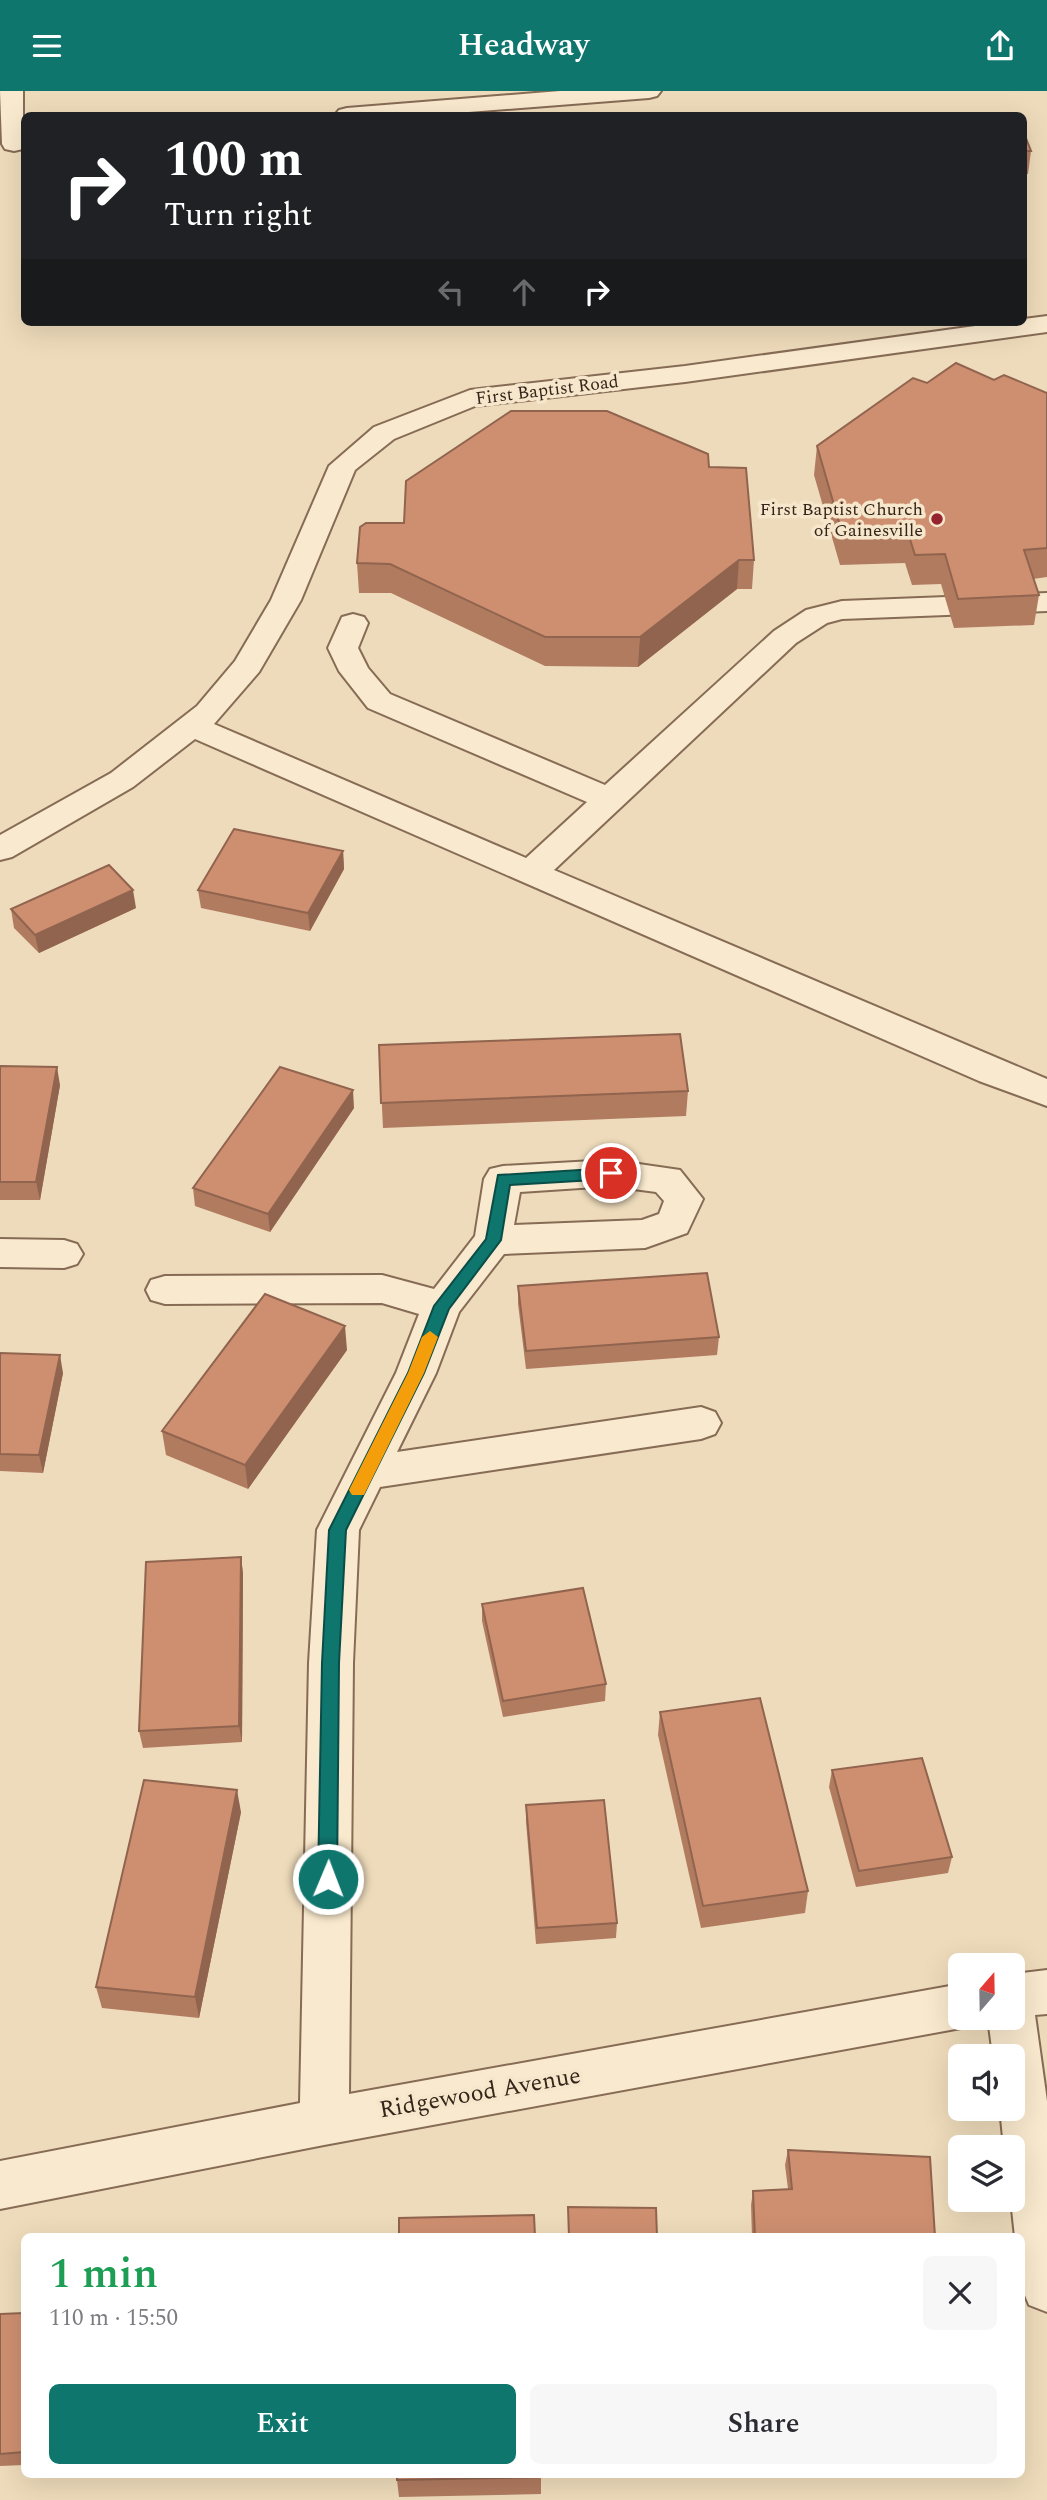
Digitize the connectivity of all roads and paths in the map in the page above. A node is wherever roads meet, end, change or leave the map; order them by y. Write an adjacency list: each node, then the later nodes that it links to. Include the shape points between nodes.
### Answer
1 (11, 91): 5 (street)
2 (649, 91): 3 (street)
3 (588, 94): 4 (street)
4 (381, 112)
5 (13, 144)
6 (1047, 324): 9 (street, First Baptist Road, via 685,374 470,398 384,433 343,466 286,600 248,665)
7 (1047, 602): 10 (street, via 842,610 817,616 786,637)
8 (353, 623): 10 (street, via 343,648 354,671 379,701)
9 (192, 726): 11 (street, First Baptist Road, via 122,780); 12 (street)
10 (609, 799): 12 (street)
11 (0, 849)
12 (531, 872): 13 (street)
13 (1047, 1093)
14 (493, 1240): 18 (street)
15 (0, 1253): 16 (street)
16 (64, 1254)
17 (165, 1290): 18 (street, via 382,1289)
18 (442, 1306): 20 (street, via 416,1373)
19 (701, 1423): 20 (street)
20 (366, 1473): 25 (street, via 338,1530 331,1663)
21 (1047, 1992): 22 (street)
22 (1026, 1995)
23 (948, 2008): 25 (street, Ridgewood Avenue)
24 (1014, 2030): 27 (street)
25 (324, 2122): 26 (street, Ridgewood Avenue)
26 (0, 2185)
27 (1047, 2287)

